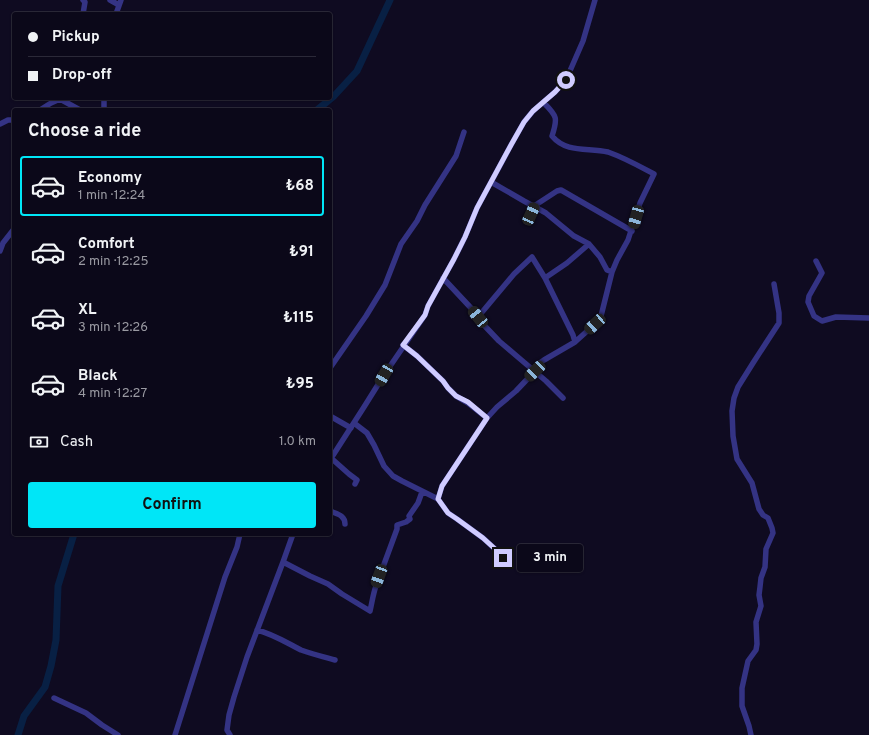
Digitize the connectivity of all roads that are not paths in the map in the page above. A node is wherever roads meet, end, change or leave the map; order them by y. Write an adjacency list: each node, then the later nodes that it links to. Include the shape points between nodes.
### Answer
1 (83, 0): 5 (street)
2 (110, 0): 4 (street)
3 (595, 0): 8 (street, via 583,41 566,80)
4 (120, 3)
5 (83, 12)
6 (58, 100): 9 (street)
7 (62, 100): 10 (street)
8 (544, 103): 14 (street, via 524,122); 17 (street, via 555,116 556,124 552,136 557,142 568,147 606,152 627,159 654,174 640,203)
9 (43, 108)
10 (76, 108)
11 (12, 120): 12 (street)
12 (0, 124)
13 (464, 132): 30 (street, via 456,156 401,244 385,285)
14 (491, 182): 15 (street); 23 (street)
15 (534, 206): 16 (street); 17 (street, via 557,190 561,190); 19 (street)
16 (527, 222)
17 (632, 231): 22 (street)
18 (12, 232): 20 (street)
19 (589, 244): 22 (street, via 607,270); 24 (street, via 567,264)
20 (0, 251)
21 (816, 261): 27 (street, via 822,273 808,302 814,316 822,321 836,317)
22 (612, 272): 28 (street, via 601,316)
23 (443, 278): 26 (street); 29 (street, via 425,315)
24 (545, 278): 26 (street, via 532,257 514,274); 28 (street)
25 (774, 284): 54 (street, via 779,324 738,387 732,411 737,459 752,483 759,509 768,518 773,533 766,550 765,568 761,578 756,650 748,661 742,688 742,706)
26 (478, 317): 31 (street, via 499,341)
27 (869, 318)
28 (575, 342): 31 (street, via 538,364)
29 (403, 345): 34 (street, via 456,396 468,402); 35 (street)
30 (332, 365)
31 (535, 371): 32 (street); 34 (street)
32 (564, 398)
33 (332, 417): 35 (street)
34 (487, 418): 40 (street, via 442,486)
35 (352, 425): 36 (street); 39 (street, via 367,433 388,472)
36 (332, 457)
37 (332, 460): 38 (street, via 357,480)
38 (354, 484)
39 (422, 492): 40 (street); 45 (street, via 409,516 410,519 397,525 370,611 328,584)
40 (438, 499): 46 (street, via 448,513 483,538)
41 (332, 513): 42 (street, via 342,516)
42 (345, 524)
43 (239, 536): 52 (street)
44 (292, 536): 45 (street)
45 (283, 562): 47 (street)
46 (511, 564)
47 (258, 630): 48 (street, via 303,650); 50 (street, via 234,697)
48 (335, 660)
49 (54, 698): 51 (street, via 86,714)
50 (228, 733): 53 (street)
51 (118, 735)
52 (175, 735)
53 (221, 735)
54 (751, 735)

